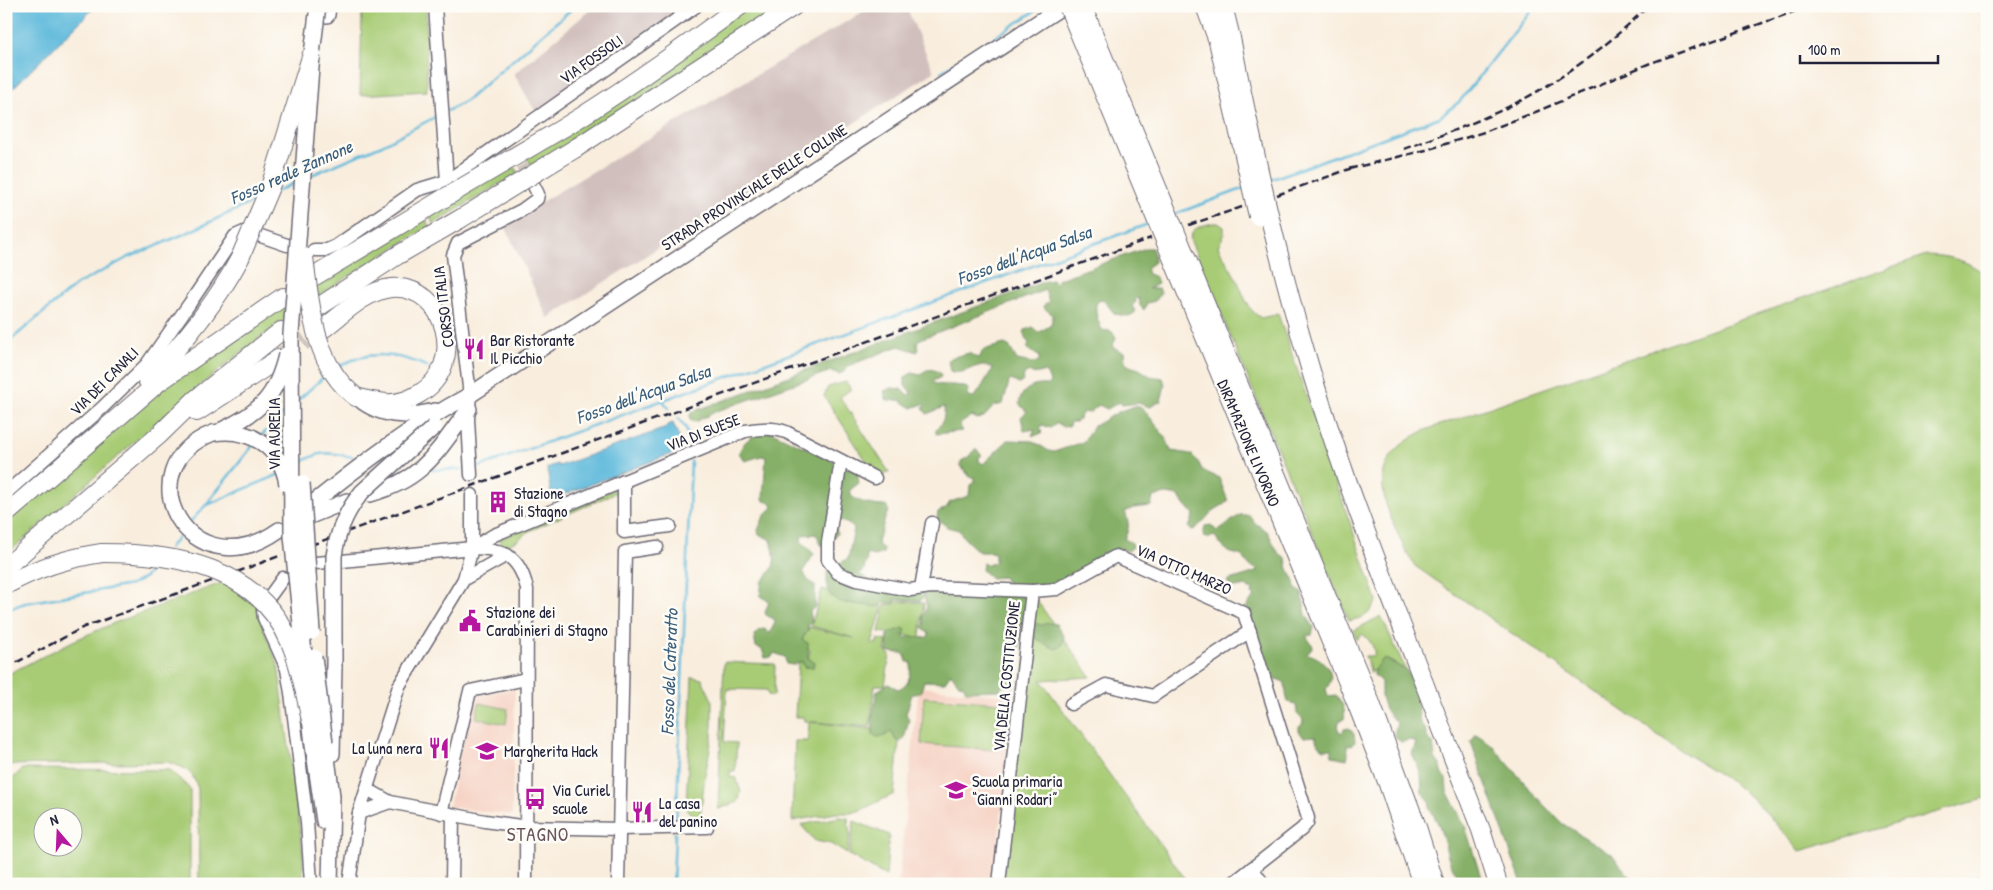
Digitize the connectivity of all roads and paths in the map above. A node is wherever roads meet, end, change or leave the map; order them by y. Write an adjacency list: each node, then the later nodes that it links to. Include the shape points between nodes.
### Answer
1 (435, 6): 15 (street)
2 (696, 6): 15 (street, VIA FOSSOLI, via 527,123 508,145)
3 (740, 6): 15 (highway, bridge, via 605,102 563,128)
4 (794, 6): 22 (highway, bridge, via 576,148 398,255)
5 (1082, 6): 59 (highway, DIRAMAZIONE LIVORNO, bridge)
6 (1205, 6): 12 (highway)
7 (1214, 6): 12 (highway)
8 (1223, 6): 12 (highway)
9 (1228, 6): 12 (highway)
10 (327, 8): 13 (main road, VIA AURELIA, bridge); 19 (main road, VIA AURELIA, via 312,138)
11 (1062, 8): 26 (main road, STRADA PROVINCIALE DELLE COLLINE); 59 (highway, DIRAMAZIONE LIVORNO, bridge)
12 (1224, 39): 57 (highway, bridge, via 1311,372)
13 (312, 54): 23 (main road, VIA AURELIA, bridge); 28 (highway, bridge, via 270,187 240,258 188,337)
14 (533, 184): 26 (street, CORSO ITALIA, via 538,199 458,243 454,249)
15 (446, 189): 19 (street, via 417,190 336,246); 20 (highway)
16 (244, 232): 35 (street, VIA DEI CANALI, via 234,236 147,364)
17 (258, 235): 18 (street)
18 (287, 245)
19 (309, 253): 25 (highway, bridge, via 313,316 325,357 340,384); 61 (main road, VIA AURELIA, bridge, via 301,318 302,495)
20 (315, 276)
21 (283, 297): 28 (highway, via 167,376)
22 (317, 308)
23 (302, 334): 25 (highway, via 366,297 391,288 408,291 431,305 444,325 448,345 438,378 426,390 399,402); 29 (main road, bridge, via 268,400 250,416); 30 (highway, via 196,400); 42 (main road, VIA AURELIA, bridge)
24 (278, 359): 30 (highway)
25 (356, 397): 27 (main road, via 371,407 393,414 418,414)
26 (469, 402): 27 (main road); 32 (street, CORSO ITALIA); 36 (main road, via 452,434 426,464 400,483); 63 (main road, bridge, via 434,427 362,492 350,509 337,539 334,556)
27 (446, 408): 38 (main road, via 385,448 309,511)
28 (101, 430): 39 (highway)
29 (214, 434): 42 (main road, bridge, via 244,434 272,451 286,480); 42 (main road, via 202,438 184,452 175,467 170,497 177,517 200,541 220,547 240,547)
30 (158, 436): 47 (highway)
31 (841, 461): 33 (street, VIA DI SUESE); 34 (street, VIA DI SUESE, via 786,432 768,428 745,431); 51 (street, VIA OTTO MARZO, via 828,560 838,573 856,580 910,590)
32 (471, 475)
33 (875, 478)
34 (624, 481): 41 (street, via 624,532); 44 (street, VIA DI SUESE, via 494,535)
35 (6, 493)
36 (370, 494)
37 (472, 495): 44 (street)
38 (346, 500)
39 (6, 514)
40 (932, 524): 51 (street)
41 (670, 526)
42 (286, 533): 60 (main road, VIA AURELIA, bridge)
43 (657, 547): 69 (street, via 625,552)
44 (472, 548): 45 (street, via 491,548); 46 (street); 49 (street)
45 (507, 555): 49 (street); 56 (street, via 519,567 527,589)
46 (342, 561)
47 (6, 567)
48 (283, 578): 53 (street)
49 (464, 578): 62 (street, via 399,686)
50 (6, 585): 60 (highway, bridge, via 41,568 102,553 143,554 192,562 216,571 254,592 274,614 295,655)
51 (921, 588): 52 (street, VIA OTTO MARZO)
52 (1032, 591): 55 (street, VIA OTTO MARZO, via 1057,589 1116,556 1244,613); 78 (street, VIA DELLA COSTITUZIONE)
53 (270, 596)
54 (263, 610): 72 (street, via 287,669 307,822)
55 (1250, 631): 58 (street, via 1153,696 1106,684); 71 (street, VIA OTTO MARZO, via 1308,818 1302,829)
56 (526, 679): 66 (street, via 470,691); 67 (street)
57 (1421, 684): 83 (highway); 84 (highway, via 1481,830)
58 (1072, 704)
59 (1364, 704): 81 (highway, DIRAMAZIONE LIVORNO); 82 (highway, DIRAMAZIONE LIVORNO, via 1414,819)
60 (311, 720): 61 (main road, VIA AURELIA, bridge)
61 (319, 744): 63 (main road, VIA AURELIA); 70 (main road, VIA AURELIA)
62 (367, 790): 64 (street); 65 (street)
63 (332, 796): 70 (main road, VIA AURELIA)
64 (390, 802): 65 (street); 66 (street)
65 (359, 813): 74 (street)
66 (447, 814): 67 (street); 75 (street)
67 (527, 827): 69 (street); 76 (street)
68 (707, 827): 69 (street)
69 (619, 829): 77 (street)
70 (330, 860): 73 (main road, VIA AURELIA)
71 (1252, 868): 79 (street, VIA OTTO MARZO); 80 (street)
72 (311, 884)
73 (330, 884)
74 (348, 884)
75 (452, 884)
76 (526, 884)
77 (618, 884)
78 (999, 884)
79 (1232, 884)
80 (1263, 884)
81 (1422, 884)
82 (1436, 884)
83 (1491, 884)
84 (1498, 884)

